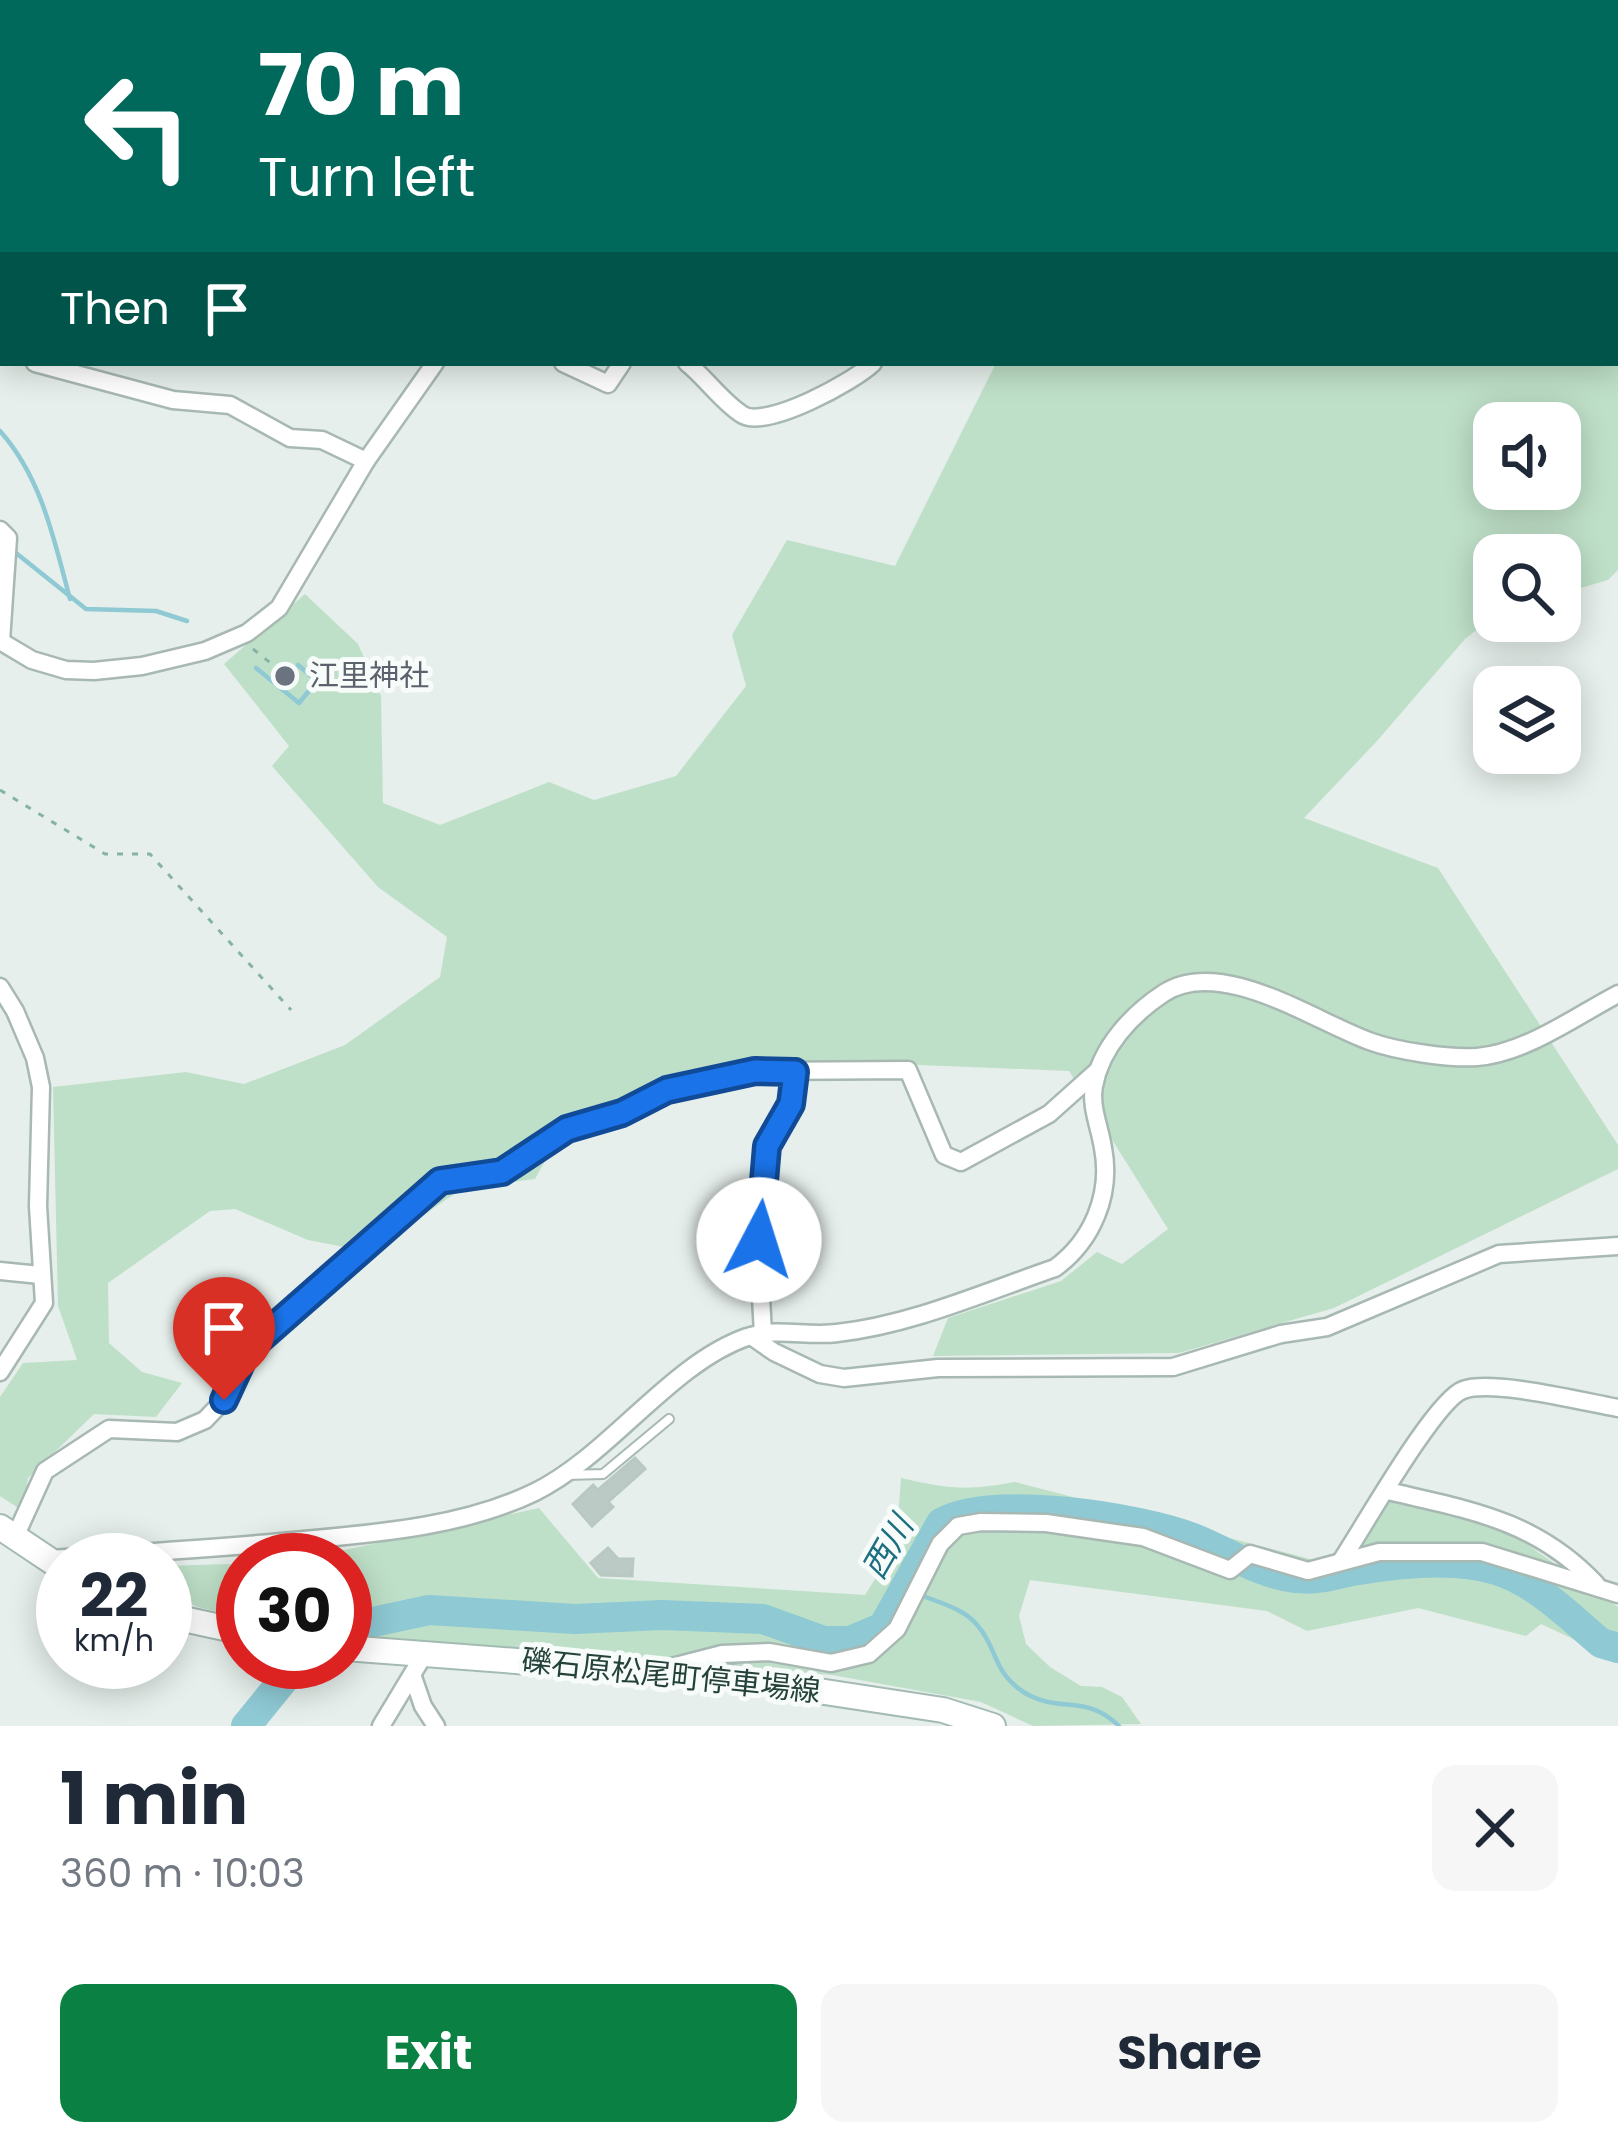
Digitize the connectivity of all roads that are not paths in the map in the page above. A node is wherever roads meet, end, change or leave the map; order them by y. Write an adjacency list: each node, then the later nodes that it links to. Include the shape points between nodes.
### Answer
1 (45, 366): 7 (street, via 172,400 220,403 290,438 322,440)
2 (434, 366): 7 (street)
3 (569, 366): 4 (street, via 608,384)
4 (620, 366)
5 (690, 366): 6 (street, via 751,418 831,391)
6 (869, 366)
7 (366, 461): 9 (street, via 279,608 247,633 184,656 94,671 32,660)
8 (0, 530): 9 (street, via 8,538)
9 (0, 641)
10 (0, 987): 16 (street, via 41,1087)
11 (1618, 994): 12 (street, via 1525,1043 1477,1057 1408,1052 1244,986 1190,983 1167,990 1118,1033)
12 (1101, 1067): 13 (street, via 1049,1114 955,1163 944,1156 908,1070); 17 (street, via 1093,1103 1106,1164 1099,1210 1073,1255 914,1316 835,1334)
13 (795, 1072): 17 (street, via 791,1104 765,1158); 23 (street, via 755,1071 667,1090 567,1129 502,1172 440,1181 259,1340 205,1420 177,1432 100,1433 38,1480 26,1519)
14 (1618, 1246): 17 (street, via 1499,1254 1327,1327 1173,1366 938,1368 844,1378 774,1352)
15 (0, 1271): 16 (street)
16 (40, 1275): 18 (street, via 44,1304)
17 (757, 1335): 21 (street, via 702,1362)
18 (0, 1372)
19 (1618, 1408): 22 (street, via 1466,1388 1433,1415)
20 (669, 1419): 21 (lane, via 603,1474)
21 (563, 1475): 25 (street, via 514,1501 381,1533)
22 (1388, 1491): 26 (street); 27 (street, via 1513,1523)
23 (8, 1532): 24 (main road)
24 (36, 1551)
25 (192, 1551)
26 (1341, 1561): 27 (street, via 1379,1552 1481,1552); 30 (street, via 1309,1571 1240,1562 1230,1570 1143,1537 1009,1520 958,1526 940,1544 897,1628 869,1654 831,1663 722,1654)
27 (1609, 1592)
28 (372, 1650): 29 (main road, 礫石原松尾町停車場線)
29 (425, 1653): 30 (main road, 礫石原松尾町停車場線); 31 (street)
30 (658, 1670): 34 (main road, 礫石原松尾町停車場線, via 926,1707)
31 (413, 1677): 32 (street); 33 (street)
32 (381, 1726)
33 (436, 1726)
34 (992, 1726)

